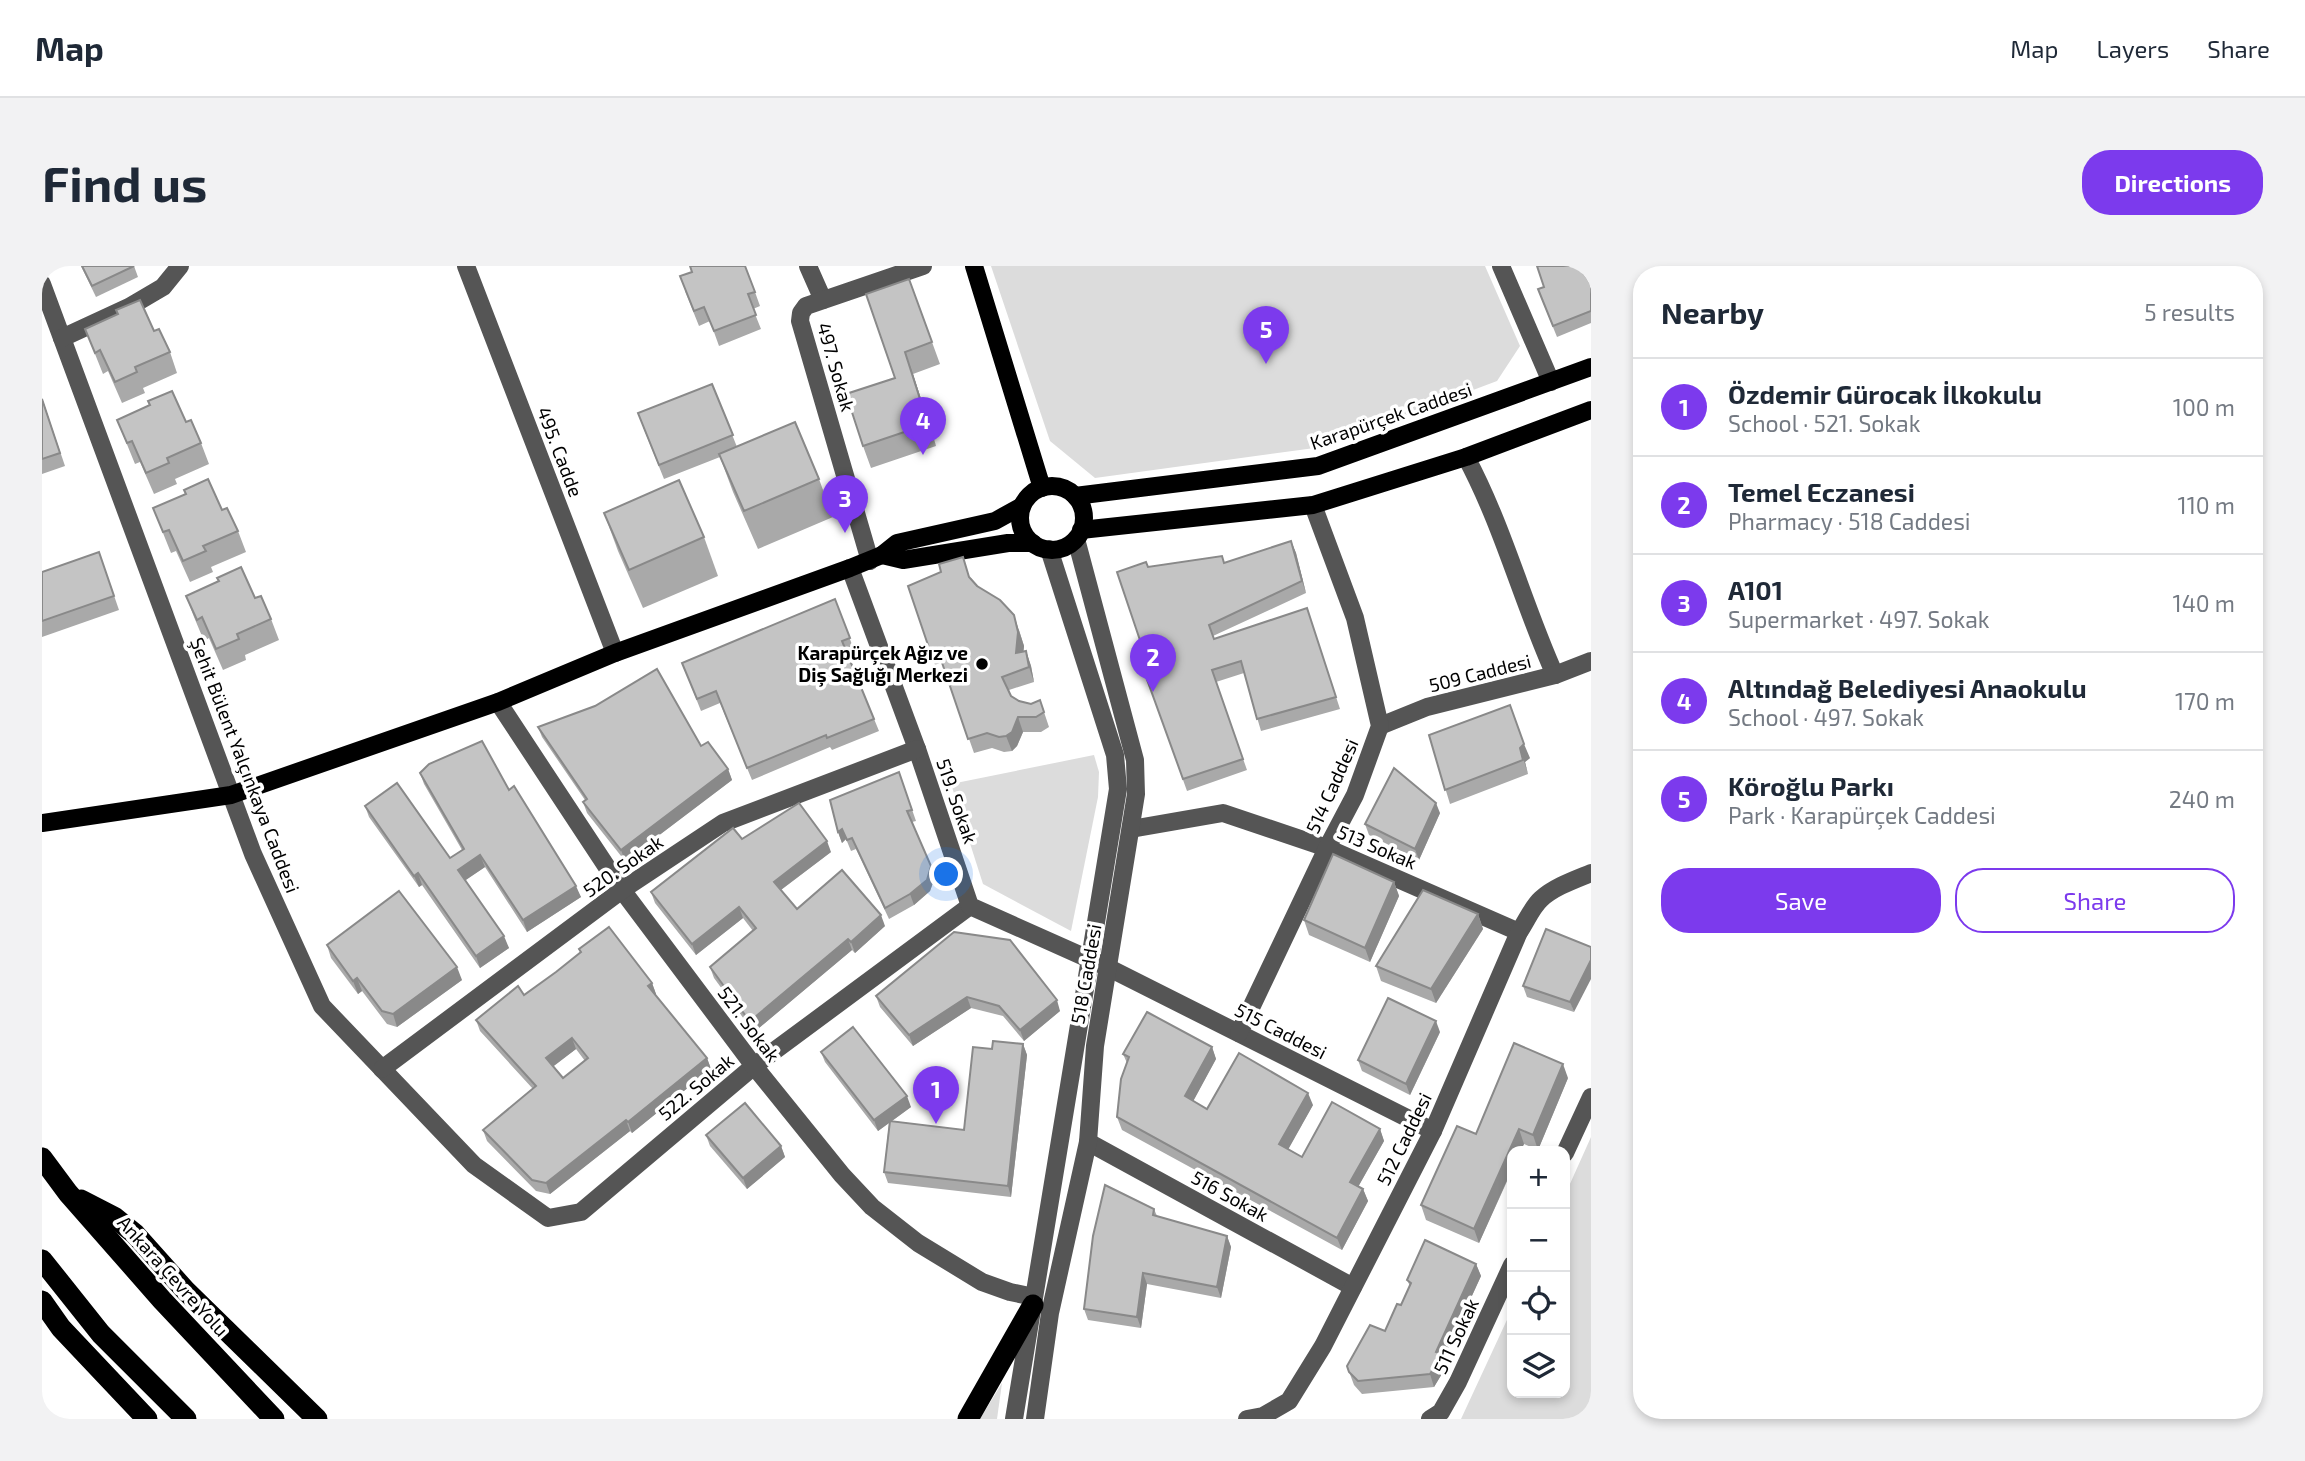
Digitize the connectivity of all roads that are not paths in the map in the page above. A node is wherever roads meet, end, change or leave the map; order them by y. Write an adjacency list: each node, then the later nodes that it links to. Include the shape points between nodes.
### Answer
1 (180, 266): 9 (street, via 163,287)
2 (466, 266): 22 (street, 495. Cadde)
3 (808, 266): 8 (street)
4 (923, 266): 8 (street, 497. Sokak)
5 (974, 266): 14 (main road)
6 (1502, 266): 11 (street)
7 (42, 284): 9 (street, Şehit Bülent Yalçınkaya Caddesi)
8 (823, 300): 20 (street, 497. Sokak, via 806,306 800,321)
9 (62, 338): 28 (street, Şehit Bülent Yalçınkaya Caddesi)
10 (1591, 368): 11 (main road, Karapürçek Caddesi)
11 (1550, 382): 15 (main road, Karapürçek Caddesi, via 1318,466)
12 (1591, 410): 13 (main road)
13 (1466, 457): 16 (main road); 24 (street, via 1484,491)
14 (1042, 488): 15 (main road, via 1056,486); 17 (main road)
15 (1075, 496): 18 (main road, via 1084,514)
16 (1313, 505): 18 (main road); 26 (street, 514 Caddesi, via 1355,618)
17 (1022, 506): 19 (main road, via 1021,527); 20 (main road, via 995,521 897,543)
18 (1078, 534): 19 (main road, via 1063,547); 30 (street, 518 Caddesi, via 1135,760)
19 (1041, 546): 20 (main road, via 1008,543 903,561); 36 (street, 518 Caddesi, via 1118,773)
20 (876, 558): 21 (main road)
21 (850, 568): 22 (main road); 27 (street, 519. Sokak)
22 (615, 653): 25 (main road)
23 (1591, 661): 24 (street, 509 Caddesi)
24 (1555, 675): 26 (street, 509 Caddesi, via 1427,707)
25 (498, 702): 28 (main road); 33 (street, 521. Sokak)
26 (1380, 726): 31 (street, 514 Caddesi, via 1355,795)
27 (917, 749): 33 (street, 520. Sokak, via 723,823); 34 (street, 519. Sokak)
28 (231, 795): 29 (main road); 40 (street, Şehit Bülent Yalçınkaya Caddesi, via 322,1006)
29 (42, 823)
30 (1131, 829): 31 (street, 513 Sokak, via 1223,813); 37 (street, 518 Caddesi)
31 (1327, 848): 35 (street, 513 Sokak); 38 (street, 514 Caddesi)
32 (1591, 873): 35 (street, 512 Caddesi, via 1540,899)
33 (622, 890): 39 (street, 521. Sokak); 40 (street, 520. Sokak)
34 (970, 906): 36 (street); 39 (street, 522. Sokak)
35 (1519, 932): 42 (street, 512 Caddesi)
36 (1090, 959): 37 (street); 52 (street, 518 Caddesi)
37 (1109, 968): 38 (street, 515 Caddesi); 43 (street, 518 Caddesi, via 1095,1046)
38 (1239, 1033): 42 (street, 515 Caddesi)
39 (754, 1066): 47 (street, 522. Sokak, via 581,1212); 52 (street, 521. Sokak, via 842,1175 892,1225 982,1282)
40 (382, 1069): 47 (street, Şehit Bülent Yalçınkaya Caddesi, via 474,1165)
41 (1591, 1097): 44 (street)
42 (1433, 1131): 50 (street, 512 Caddesi)
43 (1088, 1142): 50 (street, 516 Sokak); 60 (street, 518 Caddesi, via 1050,1314)
44 (1568, 1146)
45 (42, 1158): 46 (highway, Ankara Çevre Yolu)
46 (68, 1193): 56 (highway, Ankara Çevre Yolu); 57 (highway, via 114,1217 135,1234 185,1290)
47 (548, 1218)
48 (42, 1260): 55 (highway, via 101,1334)
49 (1509, 1272): 61 (street, 511 Sokak, via 1458,1382 1441,1412)
50 (1353, 1287): 53 (street, 512 Caddesi, via 1289,1401)
51 (42, 1301): 54 (highway, via 61,1328)
52 (1034, 1301): 58 (highway); 59 (street, 518 Caddesi)
53 (1262, 1418)
54 (147, 1419)
55 (186, 1419)
56 (274, 1419)
57 (317, 1419)
58 (968, 1419)
59 (1014, 1419)
60 (1035, 1419)
61 (1430, 1419)

